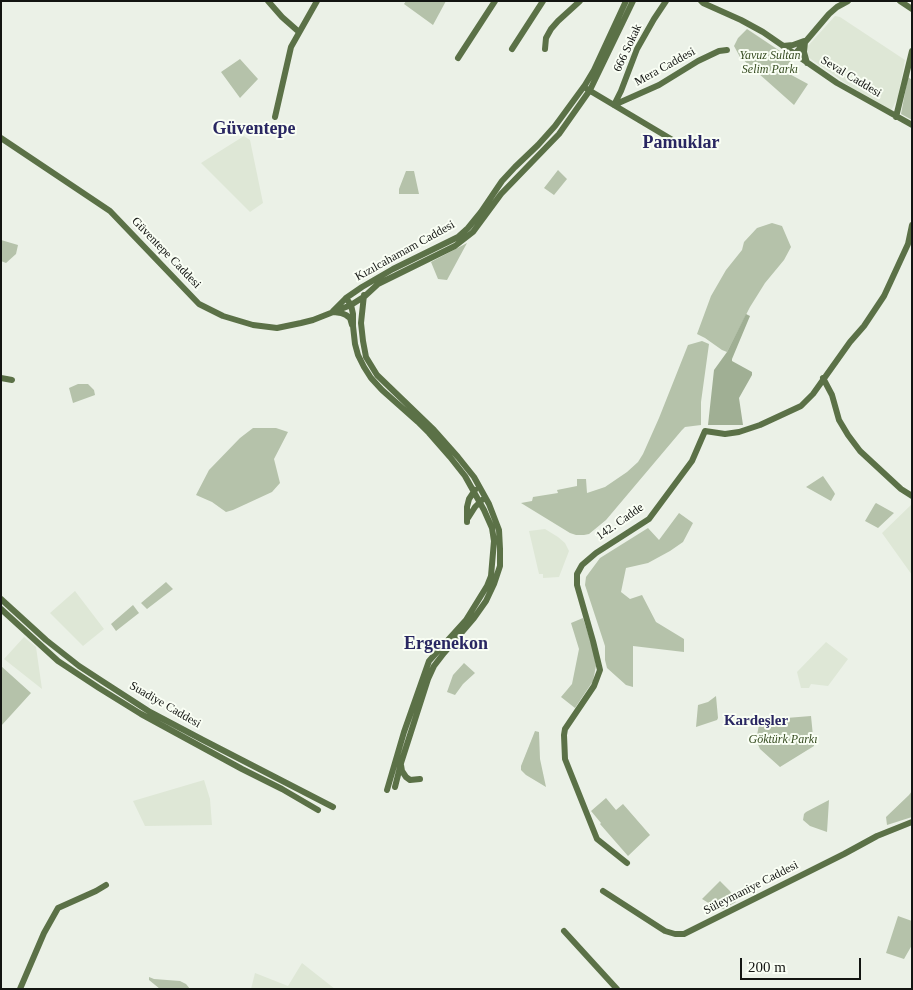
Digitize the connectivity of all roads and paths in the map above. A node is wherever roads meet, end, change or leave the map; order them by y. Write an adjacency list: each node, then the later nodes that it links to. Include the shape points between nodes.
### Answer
1 (268, 1): 13 (main road)
2 (317, 1): 13 (main road)
3 (495, 1): 21 (main road)
4 (543, 1): 16 (main road)
5 (580, 1): 17 (main road, via 551,29)
6 (626, 1): 23 (main road, Kızılcahamam Caddesi)
7 (633, 1): 23 (main road, Kızılcahamam Caddesi)
8 (666, 1): 24 (main road, 666 Sokak, via 637,50)
9 (702, 1): 15 (main road, Seval Caddesi, via 763,32)
10 (848, 1): 14 (main road, via 829,14)
11 (900, 1): 12 (main road)
12 (912, 9)
13 (299, 32): 25 (main road, via 291,47)
14 (806, 41): 15 (main road); 20 (main road); 22 (main road)
15 (782, 46): 20 (main road, Seval Caddesi)
16 (512, 49)
17 (545, 49)
18 (727, 50): 24 (main road, Mera Caddesi, via 698,61 660,86)
19 (912, 51): 26 (main road)
20 (795, 54): 22 (main road, Seval Caddesi)
21 (458, 58)
22 (807, 63): 26 (main road, Seval Caddesi)
23 (587, 89): 24 (main road); 31 (main road, Kızılcahamam Caddesi, via 502,181 481,212 458,237); 32 (main road, Kızılcahamam Caddesi, via 559,134 501,194 473,232 455,246 378,284)
24 (614, 105): 29 (main road)
25 (275, 117)
26 (896, 117): 27 (main road, Seval Caddesi)
27 (912, 125)
28 (1, 138): 35 (main road, Güventepe Caddesi, via 110,211 199,304 223,316 277,328)
29 (681, 145)
30 (912, 225): 38 (main road, 142. Cadde, via 908,244 884,296)
31 (362, 287): 32 (main road); 33 (main road, Kızılcahamam Caddesi)
32 (365, 296): 34 (main road, Güventepe Caddesi); 40 (main road, Kızılcahamam Caddesi, via 361,324 366,357)
33 (346, 298): 34 (main road); 35 (main road, Kızılcahamam Caddesi)
34 (351, 305): 35 (main road, Güventepe Caddesi); 36 (main road, Kızılcahamam Caddesi)
35 (332, 312): 36 (main road, via 346,315)
36 (353, 326): 40 (main road, Kızılcahamam Caddesi, via 355,344 364,367 371,378)
37 (1, 378): 39 (main road)
38 (823, 378): 43 (main road, via 839,420 860,451); 61 (main road, 142. Cadde, via 813,394 792,411 739,432 704,431 692,460 649,518 596,552 577,574 577,586 600,670 594,686 566,729 565,759 597,839)
39 (12, 380)
40 (400, 402): 41 (main road, Kızılcahamam Caddesi); 42 (main road, Kızılcahamam Caddesi, via 419,415 452,450 474,477)
41 (465, 476): 42 (main road, Kızılcahamam Caddesi); 45 (main road)
42 (477, 489): 44 (main road, Kızılcahamam Caddesi); 45 (main road); 46 (main road, Kızılcahamam Caddesi)
43 (912, 496)
44 (486, 497): 46 (main road); 49 (main road, Kızılcahamam Caddesi, via 499,530)
45 (469, 499): 47 (main road, via 467,522)
46 (480, 502): 47 (main road); 48 (main road, Kızılcahamam Caddesi)
47 (470, 513): 48 (main road, via 478,511)
48 (487, 517): 49 (main road, Kızılcahamam Caddesi, via 492,528)
49 (496, 562): 52 (main road, Kızılcahamam Caddesi, via 466,620); 53 (main road, Kızılcahamam Caddesi, via 500,566 486,601)
50 (1, 599): 58 (main road, Suadiye Caddesi, via 46,640 102,682 150,712)
51 (1, 609): 59 (main road, Suadiye Caddesi, via 58,661 99,688)
52 (434, 655): 53 (main road); 57 (main road, Kızılcahamam Caddesi, via 404,732)
53 (442, 655): 54 (main road, Kızılcahamam Caddesi, via 428,679)
54 (401, 763): 55 (main road, via 406,777); 56 (main road, Kızılcahamam Caddesi)
55 (420, 779)
56 (395, 787)
57 (387, 790)
58 (333, 807)
59 (318, 810)
60 (912, 822): 63 (main road, Süleymaniye Caddesi, via 877,836 684,934 665,931)
61 (627, 863)
62 (106, 885): 65 (main road, via 58,908)
63 (603, 892)
64 (564, 930): 66 (main road)
65 (20, 989)
66 (617, 989)

